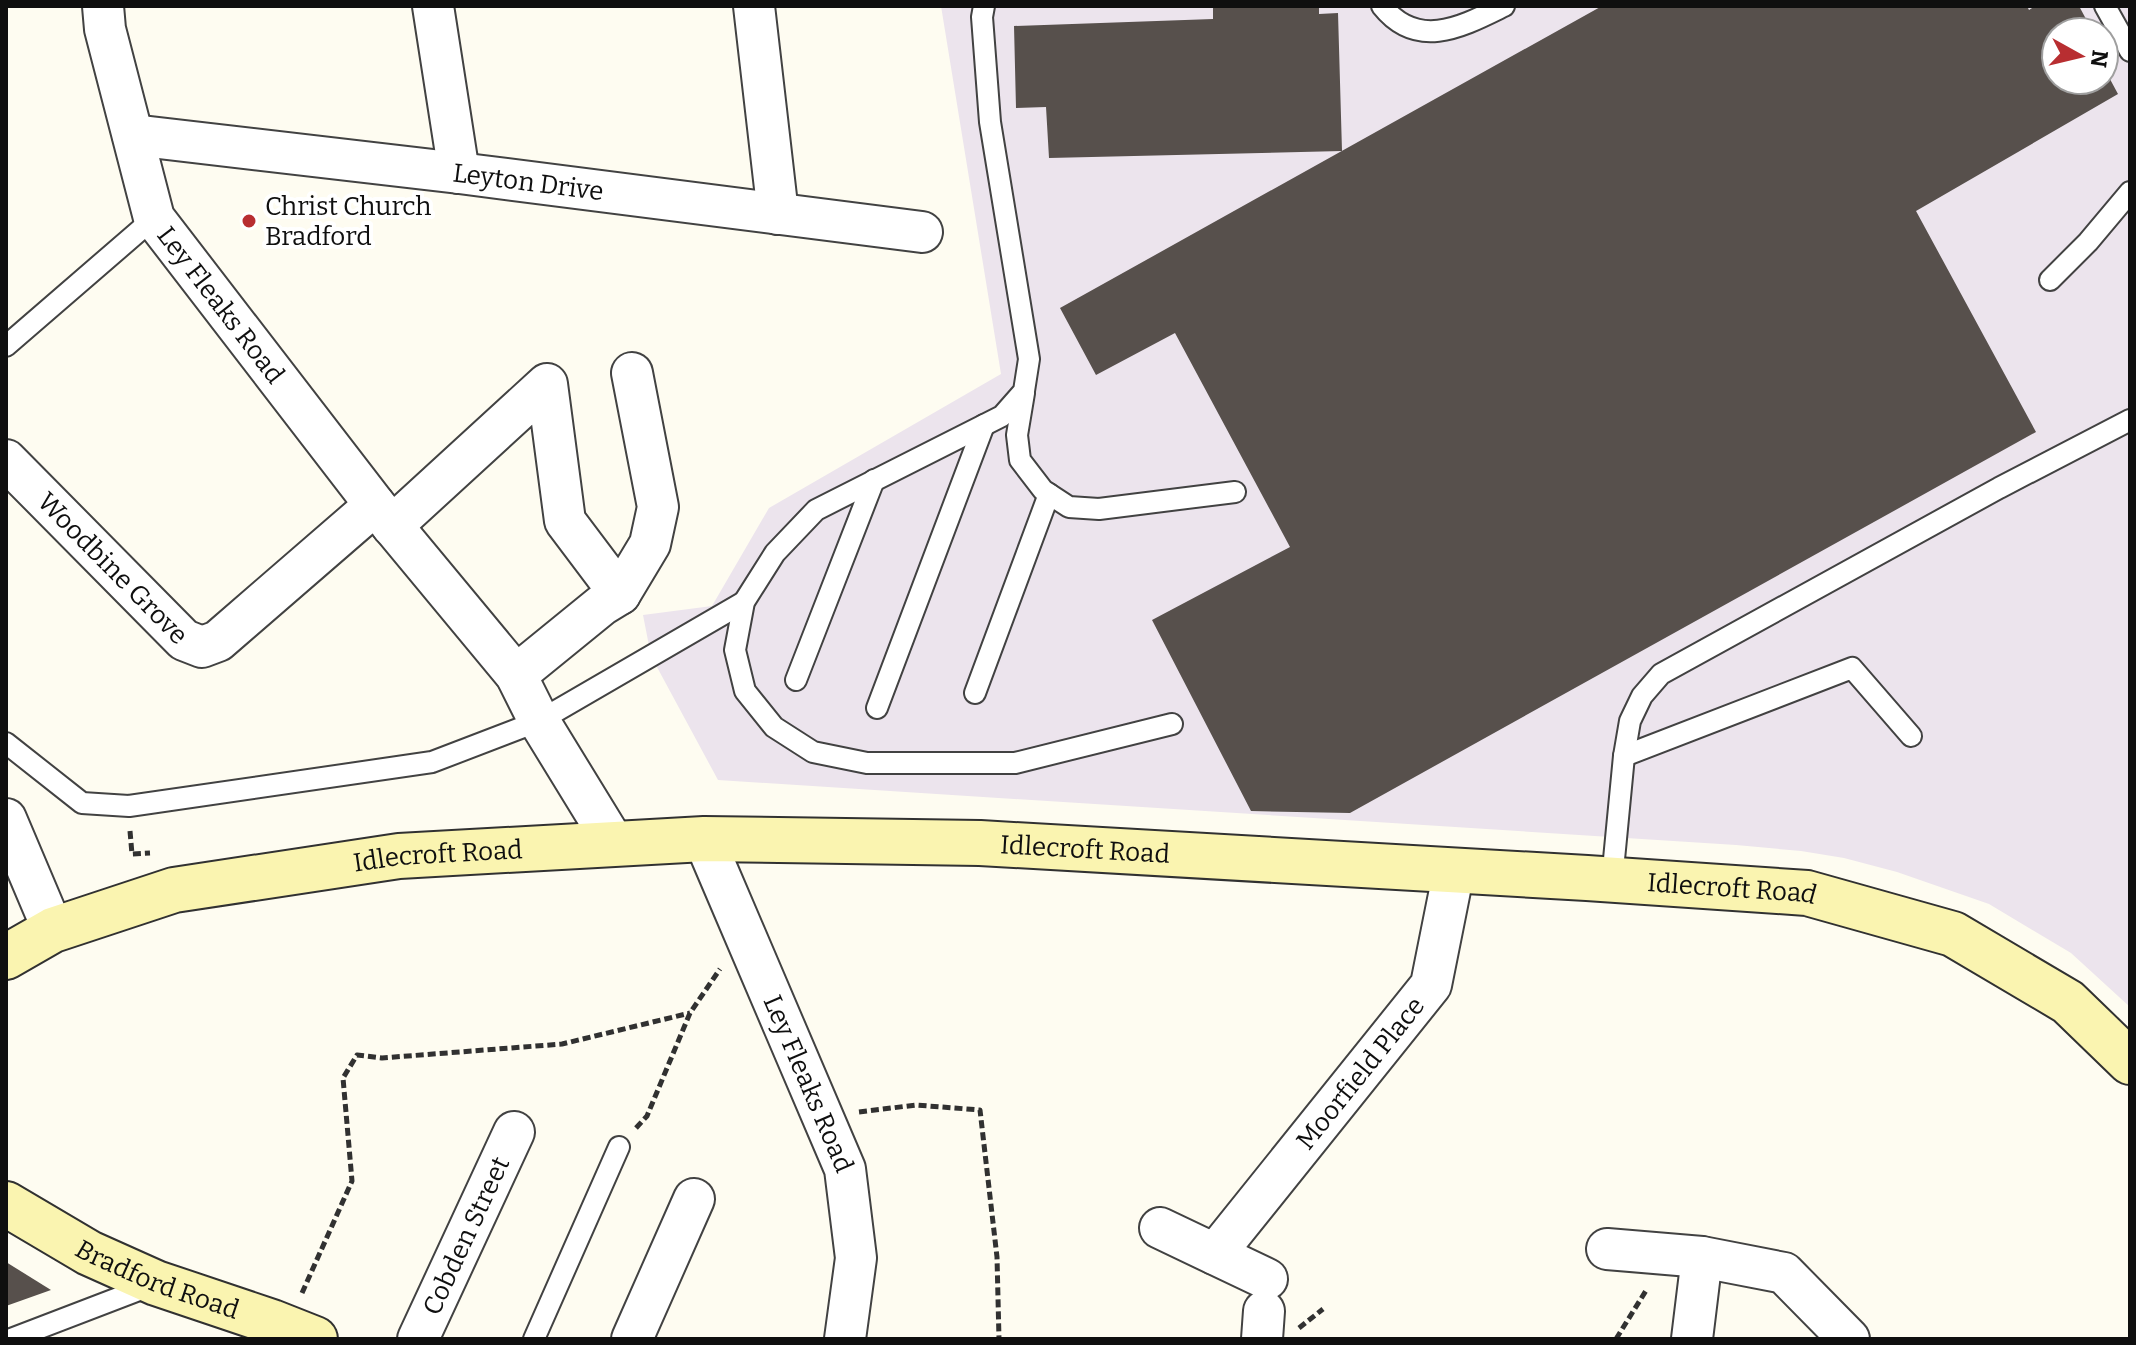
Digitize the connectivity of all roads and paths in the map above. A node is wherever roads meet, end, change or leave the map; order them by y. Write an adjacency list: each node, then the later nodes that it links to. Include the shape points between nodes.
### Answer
1 (103, 6): 9 (street, Ley Fleaks Road)
2 (433, 6): 10 (street)
3 (754, 6): 12 (street)
4 (984, 6): 18 (lane, via 990,122 1029,359)
5 (1382, 6): 6 (lane, via 1410,28 1435,33)
6 (1504, 6)
7 (2105, 6): 8 (lane)
8 (2130, 51)
9 (133, 135): 10 (street, Leyton Drive); 13 (street, Ley Fleaks Road)
10 (459, 173): 12 (street, Leyton Drive)
11 (2130, 192): 15 (lane)
12 (778, 214): 14 (street, Leyton Drive)
13 (154, 218): 16 (lane); 25 (street, Ley Fleaks Road)
14 (922, 232)
15 (2050, 280)
16 (6, 346)
17 (632, 373): 26 (street, via 658,507 650,544)
18 (1024, 391): 20 (lane, via 1002,416); 24 (lane, via 1017,435 1020,460)
19 (2130, 420): 36 (lane, via 1661,674 1630,721)
20 (984, 425): 22 (lane); 31 (lane)
21 (6, 460): 25 (street, Woodbine Grove, via 184,640 202,647 218,641)
22 (874, 480): 27 (lane, via 816,510 775,553); 29 (lane)
23 (1235, 492): 24 (lane, via 1099,509 1069,507)
24 (1049, 494): 30 (lane)
25 (383, 516): 26 (street, via 547,384 565,521); 28 (street, Ley Fleaks Road)
26 (620, 594): 28 (street)
27 (744, 602): 32 (lane); 33 (lane, via 735,650 745,691 774,727 813,752 867,763 1015,763)
28 (516, 675): 32 (street, Ley Fleaks Road)
29 (796, 680)
30 (975, 693)
31 (877, 708)
32 (539, 721): 37 (lane, via 432,762); 40 (street, Ley Fleaks Road)
33 (1172, 724)
34 (1911, 736): 36 (lane, via 1852,668)
35 (6, 743): 37 (lane, via 82,803)
36 (1624, 756): 42 (lane)
37 (129, 806): 43 (path, via 132,854 172,853)
38 (6, 819): 44 (street)
39 (704, 839): 40 (street, Idlecroft Road); 41 (street, Idlecroft Road, via 980,843); 45 (street, Ley Fleaks Road)
40 (615, 845): 43 (street, Idlecroft Road, via 399,856)
41 (1454, 870): 42 (street, Idlecroft Road); 56 (street, Moorfield Place, via 1431,985)
42 (1612, 880): 48 (street, Idlecroft Road, via 1807,893 1953,934 2068,1002)
43 (174, 890): 44 (street, Idlecroft Road)
44 (53, 930): 46 (street, Idlecroft Road)
45 (744, 933): 47 (path); 49 (street, Ley Fleaks Road)
46 (6, 957)
47 (690, 1013): 51 (path, via 647,1116); 61 (path, via 562,1044 382,1058 357,1055 343,1078 352,1181)
48 (2130, 1062)
49 (822, 1116): 66 (street, Ley Fleaks Road, via 845,1169 856,1258); 67 (path, via 916,1105 980,1110 997,1257)
50 (514, 1132): 63 (street, Cobden Street)
51 (619, 1147): 64 (lane)
52 (694, 1199): 65 (street)
53 (8, 1208): 58 (street, Bradford Road)
54 (1160, 1228): 56 (street)
55 (1607, 1249): 57 (street)
56 (1215, 1254): 60 (street)
57 (1685, 1256): 68 (path); 69 (street); 70 (street, via 1784,1273)
58 (156, 1283): 61 (street, Bradford Road); 62 (lane)
59 (1323, 1309): 60 (path)
60 (1272, 1315)
61 (284, 1332)
62 (11, 1339)
63 (418, 1339)
64 (534, 1339)
65 (632, 1339)
66 (845, 1339)
67 (999, 1339)
68 (1616, 1339)
69 (1692, 1339)
70 (1849, 1339)

